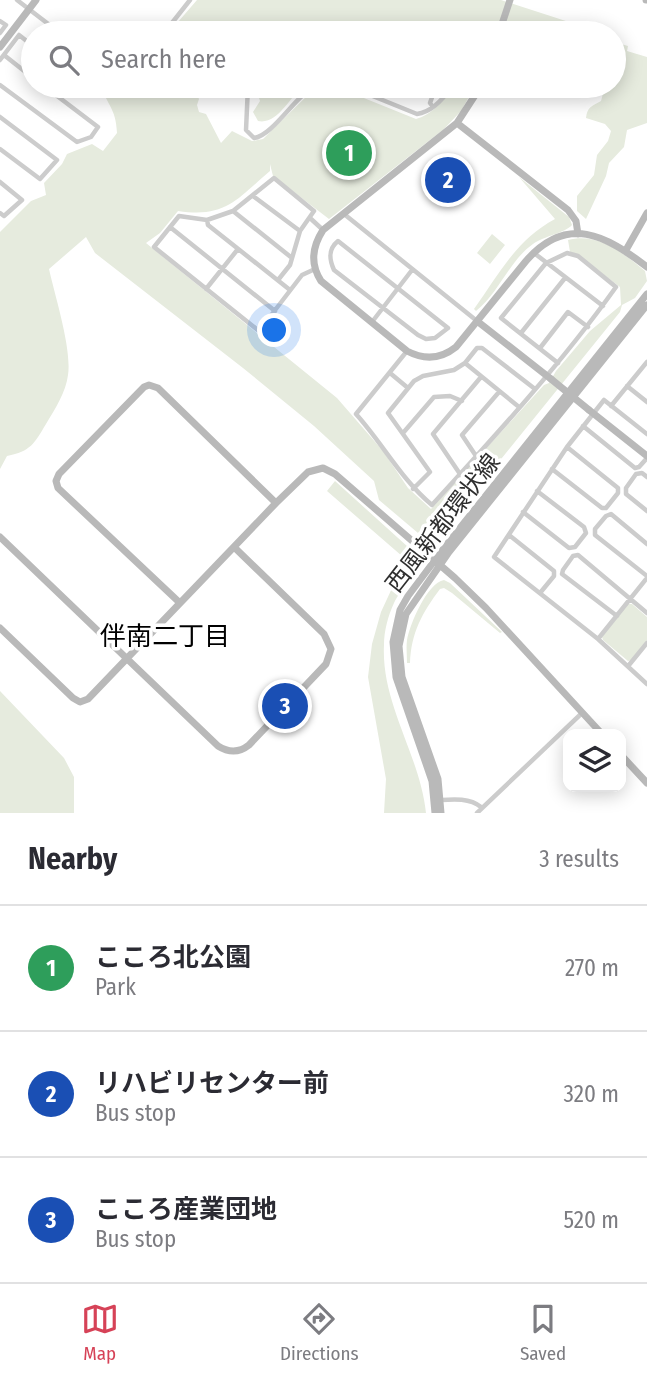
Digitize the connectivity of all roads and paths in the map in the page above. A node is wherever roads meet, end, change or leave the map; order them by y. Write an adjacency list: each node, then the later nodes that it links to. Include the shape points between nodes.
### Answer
1 (17, 0): 5 (street)
2 (37, 0): 5 (street)
3 (190, 0): 8 (street)
4 (510, 0): 9 (street)
5 (29, 9): 7 (street); 12 (street)
6 (0, 21): 10 (street, via 6,25)
7 (45, 21)
8 (173, 21)
9 (503, 21)
10 (0, 33)
11 (21, 37): 13 (street)
12 (0, 47)
13 (2, 58): 14 (street)
14 (21, 70)
15 (0, 85): 16 (street, via 76,142 91,137 98,127)
16 (60, 98)
17 (247, 98): 18 (street, via 246,130 254,138 263,135)
18 (298, 98)
19 (378, 98): 23 (street, via 417,114)
20 (432, 98): 23 (street)
21 (441, 98): 23 (street)
22 (473, 98): 25 (street)
23 (433, 107)
24 (0, 117): 26 (street, via 57,160 40,179)
25 (457, 123): 32 (street); 38 (street, via 568,210)
26 (0, 149)
27 (0, 182): 31 (street, via 22,200 4,216)
28 (253, 196): 29 (street); 33 (street, via 274,178 314,211); 37 (street)
29 (233, 211): 34 (street); 42 (street)
30 (647, 213): 40 (street)
31 (0, 214)
32 (344, 214): 36 (street); 47 (street)
33 (310, 218): 36 (street); 37 (street)
34 (207, 220): 35 (street, via 179,216); 39 (street)
35 (170, 227): 45 (street); 50 (street, via 154,247)
36 (323, 230): 46 (street, via 314,251)
37 (300, 231): 42 (street)
38 (578, 234): 40 (street, via 602,237); 41 (street, via 552,240)
39 (238, 249): 45 (street); 49 (street)
40 (626, 250): 44 (street)
41 (534, 252): 43 (street); 58 (street)
42 (293, 258): 49 (street)
43 (546, 263): 48 (street); 55 (street, via 567,253 578,256 616,287); 61 (street, via 501,318)
44 (647, 267)
45 (222, 269): 50 (street); 57 (street)
46 (315, 269): 52 (street, via 302,275); 59 (street, via 327,287)
47 (412, 270): 51 (street); 58 (street)
48 (565, 278): 55 (street); 61 (street)
49 (278, 280): 52 (street)
50 (206, 289): 57 (street, via 259,331)
51 (397, 289): 56 (street); 56 (street, via 448,328 426,339); 56 (street, via 338,241 334,244 330,253 334,270)
52 (290, 290): 57 (street)
53 (647, 294): 98 (street, 西風新都環状線)
54 (647, 305): 98 (street, 西風新都環状線)
55 (603, 306): 60 (street)
56 (382, 308): 59 (street)
57 (275, 310)
58 (477, 321): 63 (street, via 447,353 425,357); 70 (street)
59 (372, 322): 63 (street)
60 (587, 327): 62 (street, via 568,312); 66 (street)
61 (521, 333): 62 (street)
62 (540, 348): 66 (street)
63 (407, 351): 68 (street)
64 (647, 362): 67 (street)
65 (465, 363): 69 (street); 72 (street, via 443,374 423,376); 73 (street, via 482,348)
66 (558, 363): 70 (street)
67 (645, 369): 71 (street)
68 (390, 373): 72 (street); 89 (street, via 356,414)
69 (481, 377): 74 (street); 75 (street)
70 (549, 377): 73 (street); 79 (street, bridge)
71 (627, 386): 76 (street); 77 (street)
72 (408, 388): 81 (street, via 388,413)
73 (534, 389): 78 (street)
74 (499, 392): 78 (street); 84 (street, via 462,435)
75 (462, 401): 81 (street, via 434,397); 87 (street, via 433,434)
76 (647, 402)
77 (611, 406): 79 (street, via 604,400); 82 (street)
78 (519, 407): 84 (street)
79 (591, 412): 80 (street); 85 (street)
80 (583, 426): 83 (street); 85 (street, via 635,468)
81 (403, 433): 89 (street, via 430,472)
82 (647, 435)
83 (566, 447): 86 (street); 86 (street, via 618,488 618,493 602,508)
84 (476, 456): 87 (street)
85 (647, 457)
86 (552, 469): 90 (street)
87 (460, 474): 89 (street, via 432,505)
88 (647, 477): 92 (street, via 636,474 626,494)
89 (413, 489)
90 (537, 491): 93 (street); 93 (street, via 586,533 569,548)
91 (276, 503): 97 (street); 98 (street, via 307,472 323,468); 102 (street, via 158,388 149,385 59,474 58,488)
92 (647, 511)
93 (523, 512): 94 (street)
94 (509, 535): 100 (street, via 554,571); 100 (street, via 494,556)
95 (0, 537): 108 (street)
96 (647, 544): 99 (street, via 611,514 595,529 595,535)
97 (234, 547): 102 (street); 108 (street, via 324,634 331,649 326,663 249,745 237,751 224,750)
98 (437, 563): 111 (street, via 486,608); 115 (street, 西風新都環状線, via 407,614 399,646 402,677); 117 (street, 西風新都環状線, via 400,610 393,651 396,677 432,781)
99 (647, 577): 101 (street)
100 (540, 593): 106 (street)
101 (631, 598): 103 (street); 104 (street); 104 (street, via 578,555 573,556 562,574)
102 (180, 603): 108 (street)
103 (647, 613)
104 (617, 616): 106 (street)
105 (0, 628): 108 (street, via 76,701 88,699)
106 (598, 639): 109 (street)
107 (646, 645): 109 (street)
108 (127, 658)
109 (629, 665): 110 (street)
110 (647, 684)
111 (582, 712): 112 (street); 116 (street)
112 (598, 729)
113 (626, 760): 114 (street)
114 (647, 783)
115 (441, 800): 116 (street, via 463,800); 118 (street, 西風新都環状線)
116 (481, 807): 119 (street)
117 (435, 813)
118 (441, 813)
119 (477, 813)

